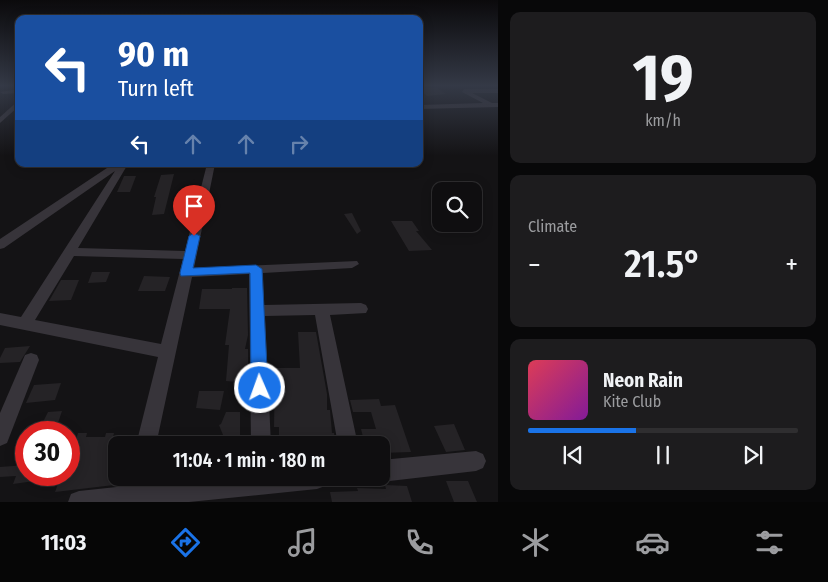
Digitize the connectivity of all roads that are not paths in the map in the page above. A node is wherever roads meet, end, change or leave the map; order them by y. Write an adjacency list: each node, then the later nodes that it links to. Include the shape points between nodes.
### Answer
1 (12, 109): 2 (street)
2 (0, 121)
3 (115, 167): 6 (street)
4 (122, 167): 7 (street)
5 (210, 167): 8 (street)
6 (0, 245)
7 (70, 252): 8 (street); 16 (street)
8 (190, 255): 11 (street)
9 (352, 264): 10 (street)
10 (256, 269): 11 (street); 14 (street)
11 (186, 273): 17 (street)
12 (362, 309): 13 (street)
13 (322, 310): 14 (street); 22 (street)
14 (257, 311): 21 (street)
15 (0, 319): 16 (street)
16 (25, 324): 17 (street)
17 (167, 352): 20 (street)
18 (31, 360): 19 (street)
19 (0, 436)
20 (148, 436)
21 (261, 436)
22 (346, 436)
23 (476, 461): 24 (street)
24 (390, 470)
25 (198, 486): 26 (street)
26 (135, 492): 27 (street)
27 (79, 502)

